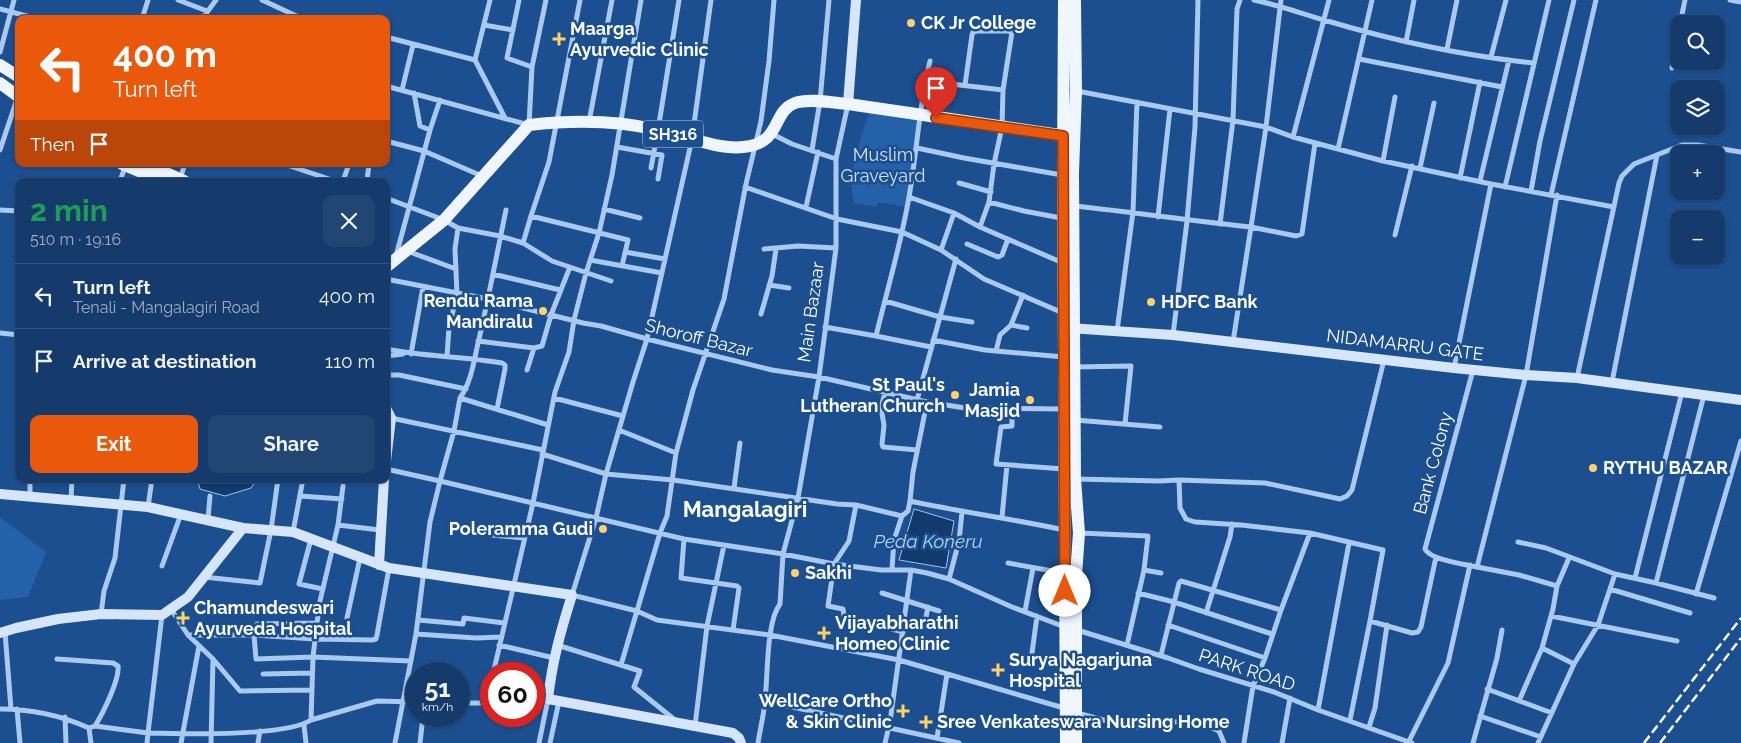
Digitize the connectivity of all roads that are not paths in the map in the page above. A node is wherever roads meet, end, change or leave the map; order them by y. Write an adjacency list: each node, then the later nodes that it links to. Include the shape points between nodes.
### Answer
1 (14, 0): 36 (street)
2 (148, 0): 38 (street)
3 (178, 0): 35 (street)
4 (216, 0): 35 (street)
5 (262, 0): 40 (street)
6 (490, 0): 43 (street)
7 (520, 0): 44 (street)
8 (546, 0): 58 (street)
9 (580, 0): 87 (street)
10 (612, 0): 88 (street)
11 (641, 0): 89 (street)
12 (679, 0): 94 (street)
13 (711, 0): 98 (street)
14 (774, 0): 101 (street, via 764,101)
15 (829, 0): 77 (street)
16 (856, 0): 80 (street, Main Bazaar)
17 (1064, 0): 96 (main road)
18 (1075, 0): 71 (main road)
19 (1198, 0): 83 (street)
20 (1240, 0): 86 (street)
21 (1254, 0): 33 (street)
22 (1329, 0): 42 (street)
23 (1372, 0): 45 (street)
24 (1414, 0): 47 (street)
25 (1457, 0): 49 (street)
26 (1506, 0): 51 (street)
27 (1549, 0): 56 (street)
28 (1574, 0): 133 (street)
29 (1596, 0): 135 (street)
30 (1685, 0): 41 (street)
31 (1730, 0): 32 (street)
32 (1741, 2)
33 (1281, 3): 42 (street); 92 (street)
34 (0, 9): 36 (street)
35 (207, 11): 39 (street)
36 (11, 12): 37 (street); 50 (street)
37 (23, 15)
38 (143, 15)
39 (204, 15)
40 (294, 15)
41 (1682, 15)
42 (1324, 20): 45 (street); 97 (street)
43 (484, 24): 44 (street); 53 (street)
44 (513, 30): 58 (street, via 507,58)
45 (1366, 31): 47 (street); 52 (street)
46 (390, 38): 48 (street)
47 (1406, 42): 49 (street)
48 (413, 45): 53 (street); 69 (street)
49 (1447, 49): 51 (street)
50 (0, 52)
51 (1492, 56): 55 (street)
52 (1359, 59): 63 (street); 104 (street)
53 (475, 60): 85 (street)
54 (930, 60): 61 (street)
55 (1509, 60): 56 (street); 66 (street)
56 (1534, 63): 132 (street)
57 (0, 65): 60 (main road)
58 (532, 67): 90 (street)
59 (0, 73): 62 (main road)
60 (15, 75)
61 (925, 81): 65 (street); 84 (street)
62 (15, 82)
63 (1480, 82): 66 (street); 127 (street)
64 (0, 83): 73 (main road)
65 (965, 85): 70 (street); 70 (street, via 974,32 1008,31 1012,35)
66 (1502, 86): 128 (street)
67 (390, 87): 69 (street)
68 (0, 90): 75 (main road)
69 (402, 90): 72 (street)
70 (1003, 90): 91 (street)
71 (1076, 90): 78 (street); 96 (main road)
72 (414, 93): 76 (street); 93 (street, via 420,126)
73 (15, 96)
74 (1395, 97): 113 (street)
75 (15, 98)
76 (440, 100): 85 (street); 93 (street)
77 (820, 101): 80 (main road); 95 (main road, via 792,104); 106 (street)
78 (1137, 102): 82 (street); 147 (street)
79 (1434, 103): 120 (street)
80 (848, 104): 84 (main road); 112 (street, Main Bazaar)
81 (15, 108): 105 (street)
82 (1170, 109): 83 (street); 150 (street)
83 (1195, 114): 86 (street); 155 (street)
84 (920, 115): 91 (main road); 103 (street)
85 (505, 118): 90 (street)
86 (1233, 120): 92 (street); 156 (street)
87 (557, 122): 88 (main road, SH316); 90 (main road, SH316); 149 (street, via 550,162)
88 (589, 122): 89 (main road, SH316)
89 (622, 124): 94 (main road, SH316); 102 (street)
90 (529, 125): 122 (main road)
91 (1002, 127): 96 (main road); 114 (street)
92 (1266, 128): 97 (street); 158 (street)
93 (430, 130): 107 (street)
94 (658, 130): 98 (main road, SH316); 110 (street)
95 (772, 134): 101 (main road); 106 (street)
96 (1069, 137): 121 (main road); 140 (main road)
97 (1293, 137): 100 (street)
98 (692, 139): 101 (main road, SH316, via 742,148); 173 (street)
99 (390, 142): 107 (street)
100 (1316, 143): 104 (street); 158 (street, via 1302,234 1296,236)
101 (755, 145): 131 (street)
102 (618, 147): 110 (street); 143 (street)
103 (917, 148): 114 (street); 136 (street)
104 (1338, 149): 113 (street)
105 (0, 150)
106 (812, 150): 108 (street)
107 (424, 151): 122 (street); 139 (street)
108 (818, 152): 112 (street); 141 (street)
109 (1741, 152): 111 (street, via 1691,144)
110 (653, 153): 119 (street); 126 (street, via 662,155)
111 (1657, 155): 142 (street, via 1634,164 1622,176); 231 (street)
112 (836, 159): 153 (street, Main Bazaar)
113 (1383, 161): 115 (street)
114 (994, 164): 121 (street); 134 (street)
115 (1412, 166): 120 (street); 162 (street)
116 (131, 167): 123 (main road)
117 (153, 167): 124 (main road)
118 (296, 167): 125 (street)
119 (651, 168)
120 (1420, 168): 127 (street)
121 (1063, 175): 152 (main road)
122 (483, 177): 154 (main road)
123 (156, 178)
124 (178, 178)
125 (327, 178)
126 (658, 178)
127 (1460, 178): 128 (street)
128 (1480, 181): 130 (street)
129 (959, 183): 134 (street)
130 (1491, 184): 132 (street); 224 (street)
131 (745, 187): 141 (street); 217 (street, via 724,298)
132 (1506, 187): 133 (street)
133 (1531, 191): 135 (street)
134 (991, 192): 138 (street)
135 (1554, 195): 142 (street); 228 (street)
136 (909, 197): 148 (street); 160 (street)
137 (390, 199): 139 (street)
138 (989, 202): 152 (street); 157 (street)
139 (410, 206): 154 (street); 176 (street)
140 (1074, 206): 147 (street); 199 (main road)
141 (806, 207): 153 (street)
142 (1614, 207): 230 (street)
143 (604, 209): 151 (street); 161 (street)
144 (0, 210): 146 (street)
145 (506, 210): 163 (street)
146 (15, 212)
147 (1133, 212): 150 (street); 203 (street)
148 (954, 213): 157 (street); 171 (street)
149 (531, 216): 161 (street); 165 (street)
150 (1158, 217): 155 (street)
151 (640, 218)
152 (1064, 218): 177 (main road)
153 (837, 219): 160 (street); 167 (street, Main Bazaar)
154 (444, 220): 159 (street); 170 (main road)
155 (1187, 221): 156 (street); 206 (street)
156 (1220, 224): 158 (street)
157 (980, 227): 164 (street)
158 (1251, 227): 211 (street)
159 (458, 228): 163 (street); 180 (street)
160 (902, 232): 171 (street); 193 (street)
161 (599, 233): 172 (street, via 628,240); 175 (street)
162 (1395, 235)
163 (500, 236): 165 (street); 183 (street)
164 (1008, 239): 166 (street, via 1002,255 998,257); 177 (street)
165 (523, 243): 179 (street, via 552,261)
166 (967, 244)
167 (836, 248): 169 (street, via 798,246); 200 (street, Main Bazaar)
168 (764, 249): 169 (street)
169 (776, 249): 186 (street)
170 (406, 250): 176 (main road); 180 (street)
171 (941, 250): 174 (street)
172 (625, 252): 173 (street); 178 (street)
173 (665, 259): 182 (street)
174 (956, 259): 191 (street, via 984,279); 196 (street)
175 (590, 260): 178 (street); 181 (street)
176 (390, 264)
177 (1064, 264): 199 (main road)
178 (622, 266): 182 (street)
179 (570, 267): 181 (street); 189 (street)
180 (456, 269): 190 (street)
181 (586, 273): 185 (street); 197 (street)
182 (662, 273): 208 (street)
183 (493, 274): 189 (street); 192 (street)
184 (390, 280): 187 (street, Shoroff Bazar)
185 (611, 280)
186 (769, 285): 188 (street); 194 (street)
187 (423, 287): 190 (street, Shoroff Bazar); 216 (street)
188 (789, 288)
189 (560, 290): 195 (street)
190 (457, 294): 192 (street, Shoroff Bazar); 219 (street)
191 (1023, 295): 199 (street); 201 (street)
192 (488, 300): 195 (street, Shoroff Bazar); 210 (street)
193 (884, 301): 196 (street); 207 (street)
194 (762, 314)
195 (551, 315): 197 (street, Shoroff Bazar); 213 (street, via 542,346)
196 (940, 317): 198 (street); 209 (street)
197 (574, 320): 208 (street, Shoroff Bazar); 237 (street, via 569,352)
198 (972, 322)
199 (1070, 322): 203 (street, NIDAMARRU GATE); 221 (main road); 223 (main road)
200 (825, 326): 207 (street); 229 (street, Main Bazaar)
201 (1011, 326): 202 (street); 215 (street, via 1000,335)
202 (1027, 328)
203 (1117, 331): 206 (street, NIDAMARRU GATE)
204 (0, 333): 205 (street)
205 (15, 335)
206 (1172, 335): 211 (street, NIDAMARRU GATE)
207 (876, 336): 212 (street)
208 (647, 340): 217 (street, Shoroff Bazar); 244 (street)
209 (933, 340): 212 (street); 215 (street)
210 (478, 341): 213 (street); 220 (street)
211 (1232, 342): 222 (street, NIDAMARRU GATE)
212 (931, 347): 238 (street)
213 (534, 348): 225 (street)
214 (390, 350): 216 (street)
215 (996, 351): 221 (street)
216 (411, 354): 218 (street); 219 (street)
217 (705, 354): 229 (street, Shoroff Bazar); 257 (street)
218 (390, 356)
219 (447, 356): 220 (street)
220 (474, 358): 232 (street); 242 (street, via 505,365)
221 (1065, 358): 243 (main road)
222 (1384, 360): 224 (street, NIDAMARRU GATE); 264 (street, via 1352,490 1344,498 1320,496 1266,483)
223 (1075, 368): 246 (main road); 247 (street, via 1130,366)
224 (1454, 368): 226 (street, NIDAMARRU GATE)
225 (527, 370)
226 (1473, 370): 228 (street, NIDAMARRU GATE); 312 (street, Bank Colony, via 1425,549)
227 (390, 375): 232 (street)
228 (1526, 375): 230 (street, NIDAMARRU GATE); 320 (street)
229 (819, 377): 233 (street, Shoroff Bazar); 279 (street, Main Bazaar)
230 (1577, 378): 231 (street, NIDAMARRU GATE)
231 (1612, 382): 234 (street, NIDAMARRU GATE)
232 (466, 389): 236 (street)
233 (885, 392): 238 (street, Shoroff Bazar); 255 (street, via 881,408 883,447)
234 (1682, 392): 235 (street, NIDAMARRU GATE); 330 (street)
235 (1704, 395): 239 (street, NIDAMARRU GATE); 333 (street)
236 (460, 398): 242 (street); 252 (street)
237 (554, 398): 244 (street); 248 (street)
238 (917, 400): 240 (street, Shoroff Bazar)
239 (1741, 400)
240 (927, 402): 241 (street, Shoroff Bazar, via 965,408); 255 (street)
241 (1012, 408): 243 (street, Shoroff Bazar); 258 (street, via 1012,426 1001,427 996,464)
242 (497, 409): 248 (street)
243 (1064, 409): 260 (main road)
244 (623, 416): 251 (street)
245 (391, 418): 249 (street); 252 (street)
246 (1075, 420): 247 (street); 263 (main road)
247 (1125, 424): 250 (street)
248 (548, 425): 256 (street)
249 (390, 427)
250 (1160, 427)
251 (619, 430): 257 (street); 261 (street)
252 (454, 431): 256 (street); 265 (street)
253 (1741, 441): 341 (street)
254 (740, 443): 274 (street)
255 (917, 450): 282 (street)
256 (542, 452): 261 (street); 283 (street)
257 (676, 453): 262 (street)
258 (1007, 465): 260 (street); 290 (street)
259 (390, 470): 265 (street, PARK ROAD)
260 (1064, 470): 298 (main road)
261 (606, 474): 262 (street); 291 (street)
262 (673, 480): 274 (street); 300 (street, via 667,516)
263 (1075, 480): 264 (street); 301 (main road)
264 (1179, 480): 293 (street, via 1180,508 1186,519)
265 (440, 481): 283 (street, PARK ROAD); 327 (street, via 430,522)
266 (30, 483): 276 (street)
267 (72, 483): 280 (street)
268 (124, 483): 284 (street)
269 (151, 483): 286 (street)
270 (277, 483): 296 (street)
271 (302, 483): 278 (street)
272 (384, 483): 297 (street)
273 (344, 486): 281 (street)
274 (734, 488): 279 (street)
275 (0, 494): 276 (street)
276 (30, 496): 280 (street)
277 (210, 496): 292 (street)
278 (300, 496): 281 (street); 299 (street)
279 (798, 498): 285 (street); 311 (street, Main Bazaar)
280 (70, 499): 284 (street)
281 (342, 499): 294 (street)
282 (910, 501): 287 (street); 289 (street)
283 (532, 503): 291 (street, PARK ROAD); 304 (street)
284 (122, 505): 286 (street); 354 (street, via 116,558 104,591)
285 (856, 505): 289 (street); 316 (street, via 849,541)
286 (148, 507): 288 (street)
287 (962, 512): 290 (street); 331 (street, via 959,541)
288 (182, 513): 292 (street); 318 (street)
289 (902, 516): 322 (street, via 894,540)
290 (1002, 517): 298 (street)
291 (596, 518): 300 (street, PARK ROAD); 342 (street)
292 (208, 519): 295 (street)
293 (1232, 524): 302 (street); 338 (street)
294 (338, 525): 297 (street); 310 (street)
295 (243, 528): 296 (street); 329 (street)
296 (271, 530): 299 (street); 329 (street, via 260,583)
297 (380, 530): 319 (street)
298 (1065, 530): 325 (main road)
299 (293, 532): 305 (street)
300 (660, 533): 306 (street, PARK ROAD); 348 (street)
301 (1079, 533): 324 (street, via 1148,536); 367 (main road)
302 (1310, 533): 308 (street); 347 (street)
303 (492, 534): 304 (street)
304 (524, 538): 335 (street)
305 (311, 539): 310 (street); 336 (street, via 299,584)
306 (684, 539): 309 (street, PARK ROAD); 332 (street, via 681,578)
307 (1518, 542): 314 (street, via 1546,548)
308 (1349, 543): 359 (street, via 1383,551); 412 (street)
309 (724, 545): 311 (street, PARK ROAD); 332 (street)
310 (333, 547): 313 (street); 336 (street)
311 (783, 554): 316 (street, PARK ROAD); 373 (street, Main Bazaar, via 780,604 775,610)
312 (1436, 557): 317 (street); 363 (street, via 1420,630 1412,633)
313 (360, 558): 319 (street); 357 (street)
314 (1569, 558): 328 (street); 334 (street)
315 (1008, 563): 321 (street)
316 (834, 564): 322 (street, PARK ROAD); 371 (street, via 828,606 843,609 844,616)
317 (1470, 565): 320 (street); 454 (street, via 1448,664)
318 (162, 566)
319 (384, 567): 327 (street); 378 (street, via 376,639)
320 (1477, 567): 334 (street)
321 (1032, 568): 325 (street); 350 (street)
322 (892, 569): 323 (street, PARK ROAD)
323 (911, 570): 331 (street, PARK ROAD); 344 (street)
324 (1144, 570): 326 (street); 340 (street)
325 (1065, 573): 367 (main road)
326 (1161, 573)
327 (425, 574): 335 (street); 358 (street)
328 (1615, 574): 330 (street); 337 (street)
329 (204, 577): 351 (street, via 188,597)
330 (1635, 578): 333 (street)
331 (949, 579): 350 (street, PARK ROAD)
332 (716, 583): 365 (street); 368 (street, via 739,588)
333 (1656, 583): 341 (street)
334 (1557, 586): 356 (street)
335 (512, 587): 342 (street); 361 (street)
336 (323, 589): 360 (street)
337 (1610, 589): 353 (street); 364 (street)
338 (1214, 590): 345 (street, via 1181,581); 347 (street); 352 (street)
339 (882, 593): 344 (street)
340 (1138, 594): 345 (street); 382 (street)
341 (1696, 594): 343 (street)
342 (572, 595): 348 (street); 381 (street)
343 (1714, 598)
344 (907, 601): 346 (street); 371 (street)
345 (1174, 602): 352 (street); 362 (street)
346 (928, 607): 349 (street); 366 (street)
347 (1281, 610): 374 (street)
348 (637, 611): 365 (street, via 657,620); 396 (street)
349 (939, 611)
350 (1024, 611): 355 (street, PARK ROAD)
351 (167, 612): 354 (street); 375 (street); 428 (street)
352 (1206, 613): 374 (street)
353 (1690, 613)
354 (101, 614): 370 (street, via 58,618)
355 (1037, 616): 367 (street, PARK ROAD); 385 (street)
356 (1551, 616): 364 (street); 384 (street)
357 (347, 618)
358 (418, 620): 361 (street, via 463,624 464,618); 372 (street)
359 (1370, 621): 363 (street); 418 (street)
360 (318, 623): 376 (street, via 257,624); 378 (street)
361 (504, 623): 377 (street)
362 (1168, 625): 386 (street); 389 (street)
363 (1387, 625): 424 (street, via 1375,708)
364 (1598, 625): 379 (street); 395 (street)
365 (707, 626): 368 (street); 422 (street)
366 (924, 627)
367 (1071, 629): 382 (street, PARK ROAD); 413 (main road)
368 (733, 630): 373 (street)
369 (1502, 630): 401 (street)
370 (3, 632): 411 (street)
371 (903, 632): 393 (street)
372 (416, 634): 377 (street); 392 (street)
373 (770, 634): 393 (street); 408 (street, Main Bazaar)
374 (1272, 634): 389 (street)
375 (188, 635): 376 (street); 383 (street)
376 (254, 635): 378 (street); 387 (street, via 256,659)
377 (501, 637): 380 (street)
378 (315, 639): 387 (street)
379 (1677, 640)
380 (499, 644): 388 (street); 394 (street)
381 (556, 645): 388 (street); 396 (street)
382 (1127, 645): 386 (street, PARK ROAD)
383 (199, 646): 391 (street); 430 (street)
384 (1542, 648): 395 (street); 406 (street)
385 (1032, 653)
386 (1161, 655): 400 (street, PARK ROAD)
387 (313, 657): 392 (street); 398 (street)
388 (554, 658): 405 (street)
389 (1265, 658): 400 (street)
390 (57, 659): 421 (street, via 118,666 102,716)
391 (213, 659): 402 (street, via 240,691); 429 (street)
392 (411, 660): 409 (street)
393 (899, 660): 399 (street); 426 (street)
394 (495, 662)
395 (1574, 664): 414 (street)
396 (621, 665): 419 (street, via 640,671 634,687)
397 (263, 674): 398 (street)
398 (312, 674): 402 (street)
399 (947, 674): 413 (street); 432 (street)
400 (1253, 686): 404 (street, PARK ROAD); 452 (street)
401 (1487, 689): 406 (street); 415 (street)
402 (312, 690): 417 (street)
403 (545, 698): 405 (street)
404 (1290, 698): 412 (street, PARK ROAD); 453 (street)
405 (548, 699): 407 (street); 443 (street)
406 (1519, 700): 414 (street)
407 (559, 701): 419 (street); 444 (street)
408 (765, 701): 426 (street); 446 (street, Main Bazaar)
409 (402, 702): 417 (street, via 377,701); 441 (street)
410 (0, 709): 411 (street)
411 (14, 709): 416 (street); 433 (street)
412 (1318, 710): 418 (street, PARK ROAD)
413 (1071, 711): 449 (main road); 450 (main road); 451 (street, via 1132,727 1195,721 1219,731)
414 (1552, 713): 431 (street)
415 (1480, 716): 431 (street); 455 (street)
416 (65, 717): 425 (street); 434 (street)
417 (311, 720): 420 (street)
418 (1350, 720): 424 (street, PARK ROAD)
419 (679, 723): 422 (street)
420 (304, 725): 427 (street); 440 (street)
421 (95, 726): 425 (street); 428 (street)
422 (695, 726): 445 (street, via 733,734)
423 (422, 727): 442 (street)
424 (1369, 727): 454 (street, PARK ROAD)
425 (89, 728): 435 (street)
426 (889, 728): 432 (street); 447 (street)
427 (260, 731): 429 (street); 439 (street)
428 (148, 733): 430 (street); 436 (street)
429 (211, 733): 430 (street); 438 (street)
430 (182, 734): 437 (street)
431 (1541, 736): 456 (street)
432 (938, 738): 448 (street)
433 (20, 743)
434 (66, 743)
435 (91, 743)
436 (147, 743)
437 (181, 743)
438 (212, 743)
439 (258, 743)
440 (306, 743)
441 (395, 743)
442 (420, 743)
443 (538, 743)
444 (550, 743)
445 (741, 743)
446 (758, 743)
447 (885, 743)
448 (959, 743)
449 (1066, 743)
450 (1076, 743)
451 (1224, 743)
452 (1244, 743)
453 (1282, 743)
454 (1410, 743)
455 (1473, 743)
456 (1538, 743)

